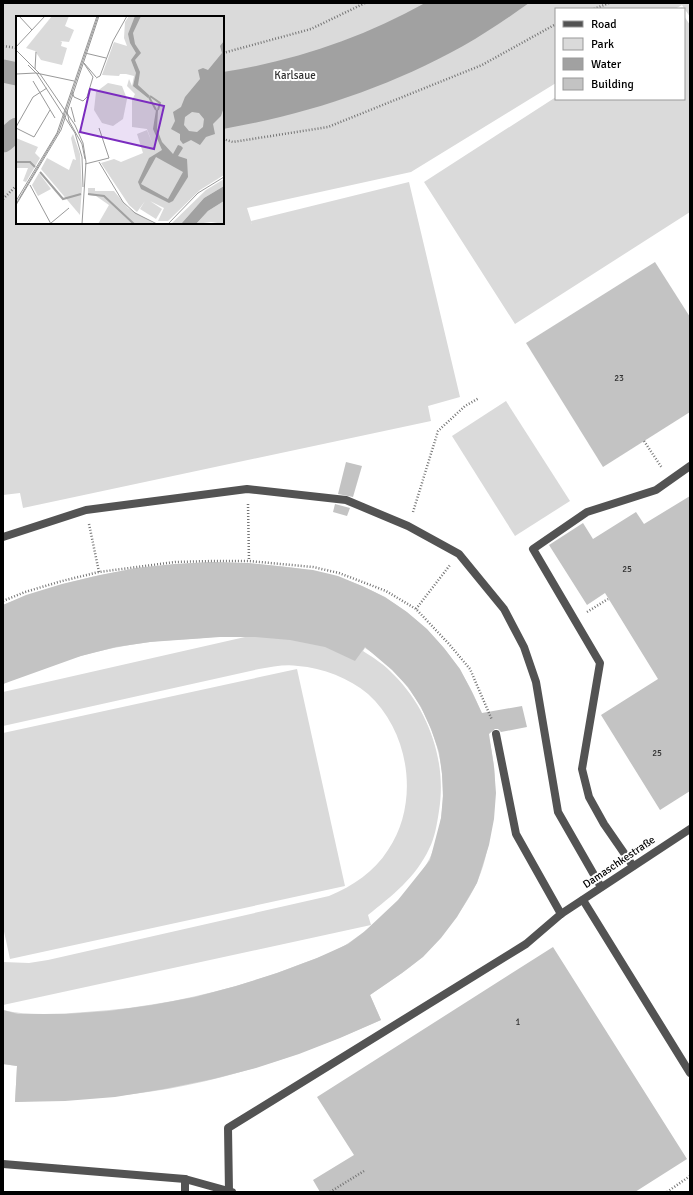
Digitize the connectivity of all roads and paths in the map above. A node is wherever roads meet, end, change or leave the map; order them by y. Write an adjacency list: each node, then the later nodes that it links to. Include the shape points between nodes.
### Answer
1 (365, 3): 7 (path, via 311,30)
2 (609, 3): 3 (path)
3 (596, 8)
4 (555, 25): 8 (path, via 482,66 328,127 233,142)
5 (3, 46): 6 (path)
6 (16, 48)
7 (224, 53)
8 (224, 139)
9 (16, 186): 10 (path)
10 (3, 199)
11 (479, 398): 17 (path, via 438,431)
12 (644, 441): 14 (path)
13 (690, 466): 14 (street)
14 (670, 480): 25 (street, via 656,490 586,512 533,550)
15 (247, 489): 16 (street); 17 (street, via 346,500); 20 (path)
16 (86, 510): 18 (street); 21 (path)
17 (408, 526): 19 (street)
18 (3, 537)
19 (459, 554): 24 (path); 29 (street, via 504,609 524,647 536,682 558,812)
20 (249, 561): 21 (path, via 175,562); 24 (path, via 313,567 339,573 386,592)
21 (99, 572): 23 (path, via 54,583)
22 (608, 599): 25 (path)
23 (3, 601)
24 (416, 609): 26 (path, via 470,669)
25 (575, 620): 28 (street, via 600,663 582,768 589,797)
26 (496, 734): 31 (street, via 516,834)
27 (690, 829): 28 (street, Damaschkestraße)
28 (633, 866): 29 (street, Damaschkestraße)
29 (601, 887): 30 (street, Damaschkestraße)
30 (582, 900): 31 (street, Damaschkestraße); 32 (street)
31 (561, 914): 37 (street, Damaschkestraße, via 526,944 228,1128)
32 (690, 1073)
33 (3, 1164): 36 (street)
34 (364, 1171): 39 (path)
35 (690, 1176): 40 (path)
36 (186, 1179): 37 (street); 38 (street)
37 (230, 1191)
38 (185, 1192)
39 (330, 1192)
40 (667, 1192)

